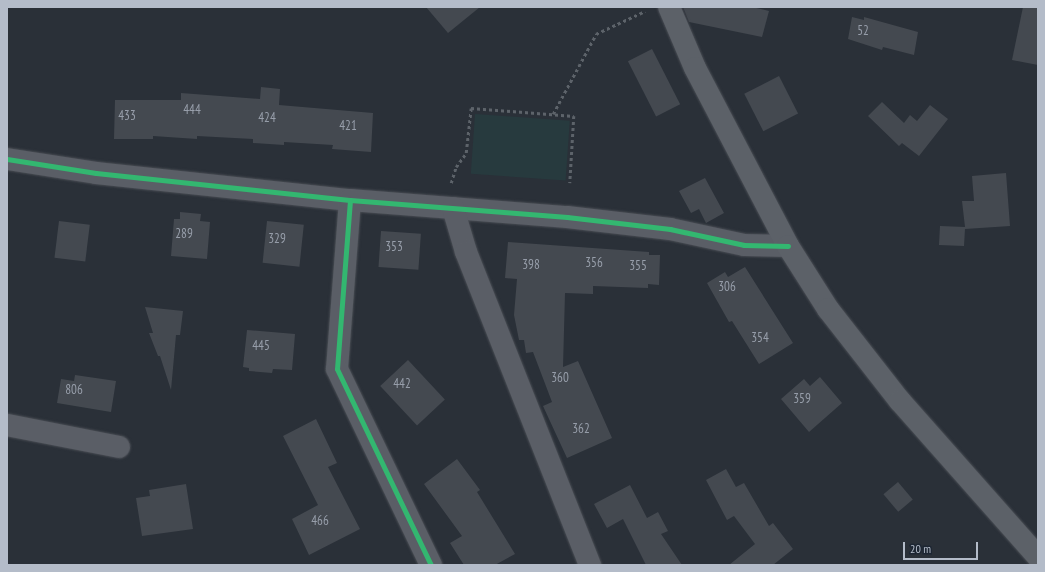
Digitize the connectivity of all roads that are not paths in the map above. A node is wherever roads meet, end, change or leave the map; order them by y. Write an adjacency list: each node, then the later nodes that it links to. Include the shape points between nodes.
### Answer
1 (660, 8): 5 (main road, via 695,68)
2 (7, 159): 3 (street, via 96,173)
3 (350, 200): 4 (street); 9 (street, via 337,369)
4 (452, 208): 5 (street, via 583,218 670,229 744,245); 10 (street, via 466,252)
5 (788, 246): 8 (main road, via 828,310 900,401)
6 (7, 425): 7 (street)
7 (119, 447)
8 (1038, 557)
9 (431, 565)
10 (590, 565)

